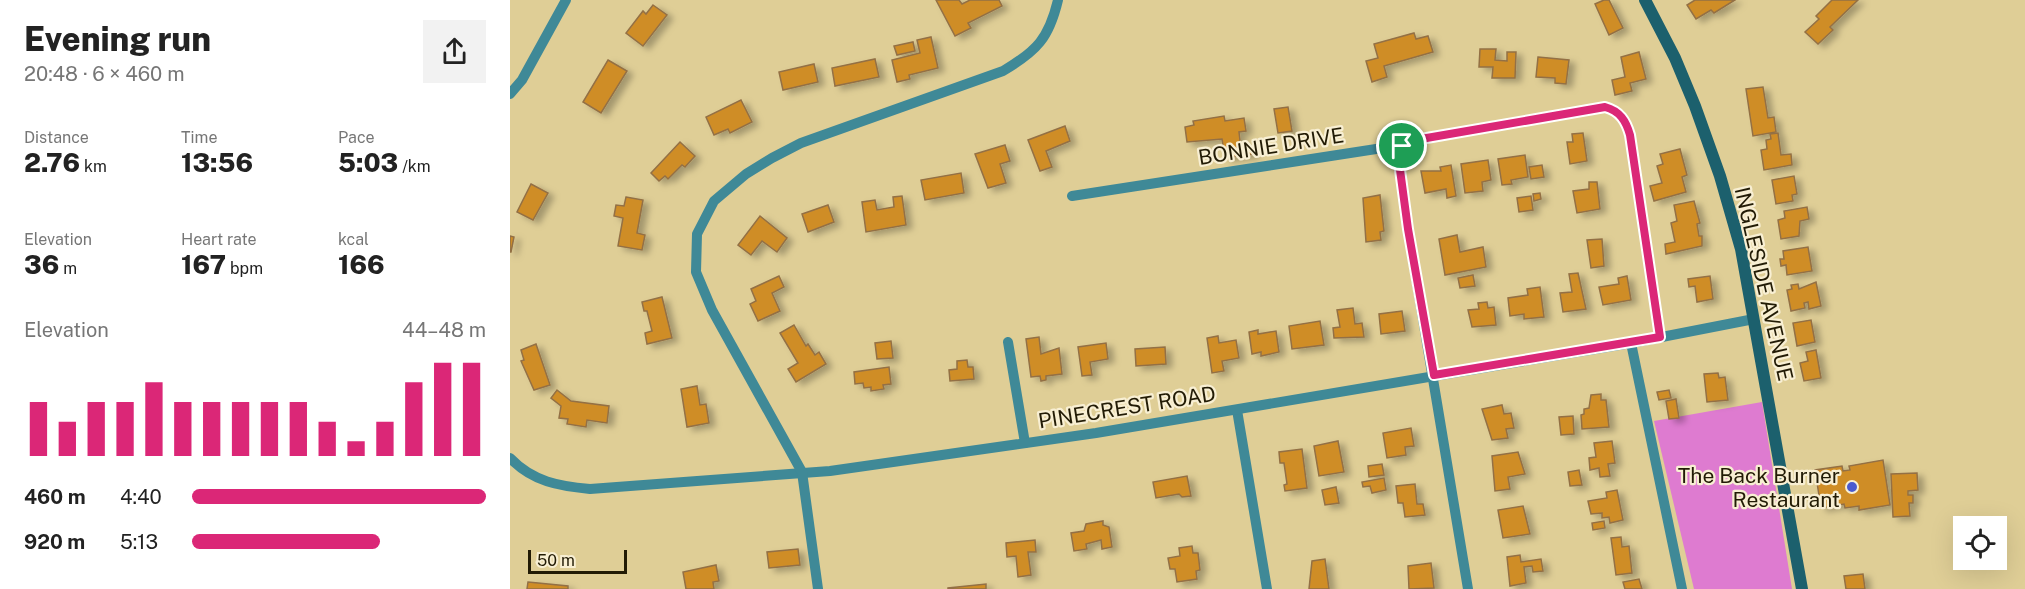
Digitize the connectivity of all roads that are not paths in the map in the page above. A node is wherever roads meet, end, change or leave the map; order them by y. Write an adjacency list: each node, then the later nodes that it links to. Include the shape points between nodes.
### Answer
1 (566, 0): 4 (street, via 522,80)
2 (1058, 0): 15 (street, via 1048,31 1029,56 1003,71 801,143 746,174 714,201 703,219 697,234 696,272 730,345)
3 (1645, 0): 7 (street, INGLESIDE AVENUE, via 1675,58 1720,176 1741,249)
4 (510, 94)
5 (1402, 146): 6 (street, BONNIE DRIVE); 8 (street, BONNIE DRIVE, via 1415,140 1605,107 1617,112 1630,135); 11 (street, via 1398,155 1408,229)
6 (1072, 196)
7 (1754, 319): 8 (street, PINECREST ROAD); 20 (street, INGLESIDE AVENUE)
8 (1660, 337): 10 (street, PINECREST ROAD)
9 (1008, 342): 13 (street)
10 (1631, 343): 11 (street, PINECREST ROAD); 19 (street)
11 (1434, 375): 12 (street, PINECREST ROAD); 18 (street)
12 (1237, 410): 13 (street, PINECREST ROAD); 17 (street)
13 (1024, 443): 15 (street, PINECREST ROAD)
14 (510, 458): 15 (street, PINECREST ROAD, via 540,480 590,489)
15 (802, 472): 16 (street)
16 (818, 589)
17 (1267, 589)
18 (1468, 589)
19 (1682, 589)
20 (1802, 589)

